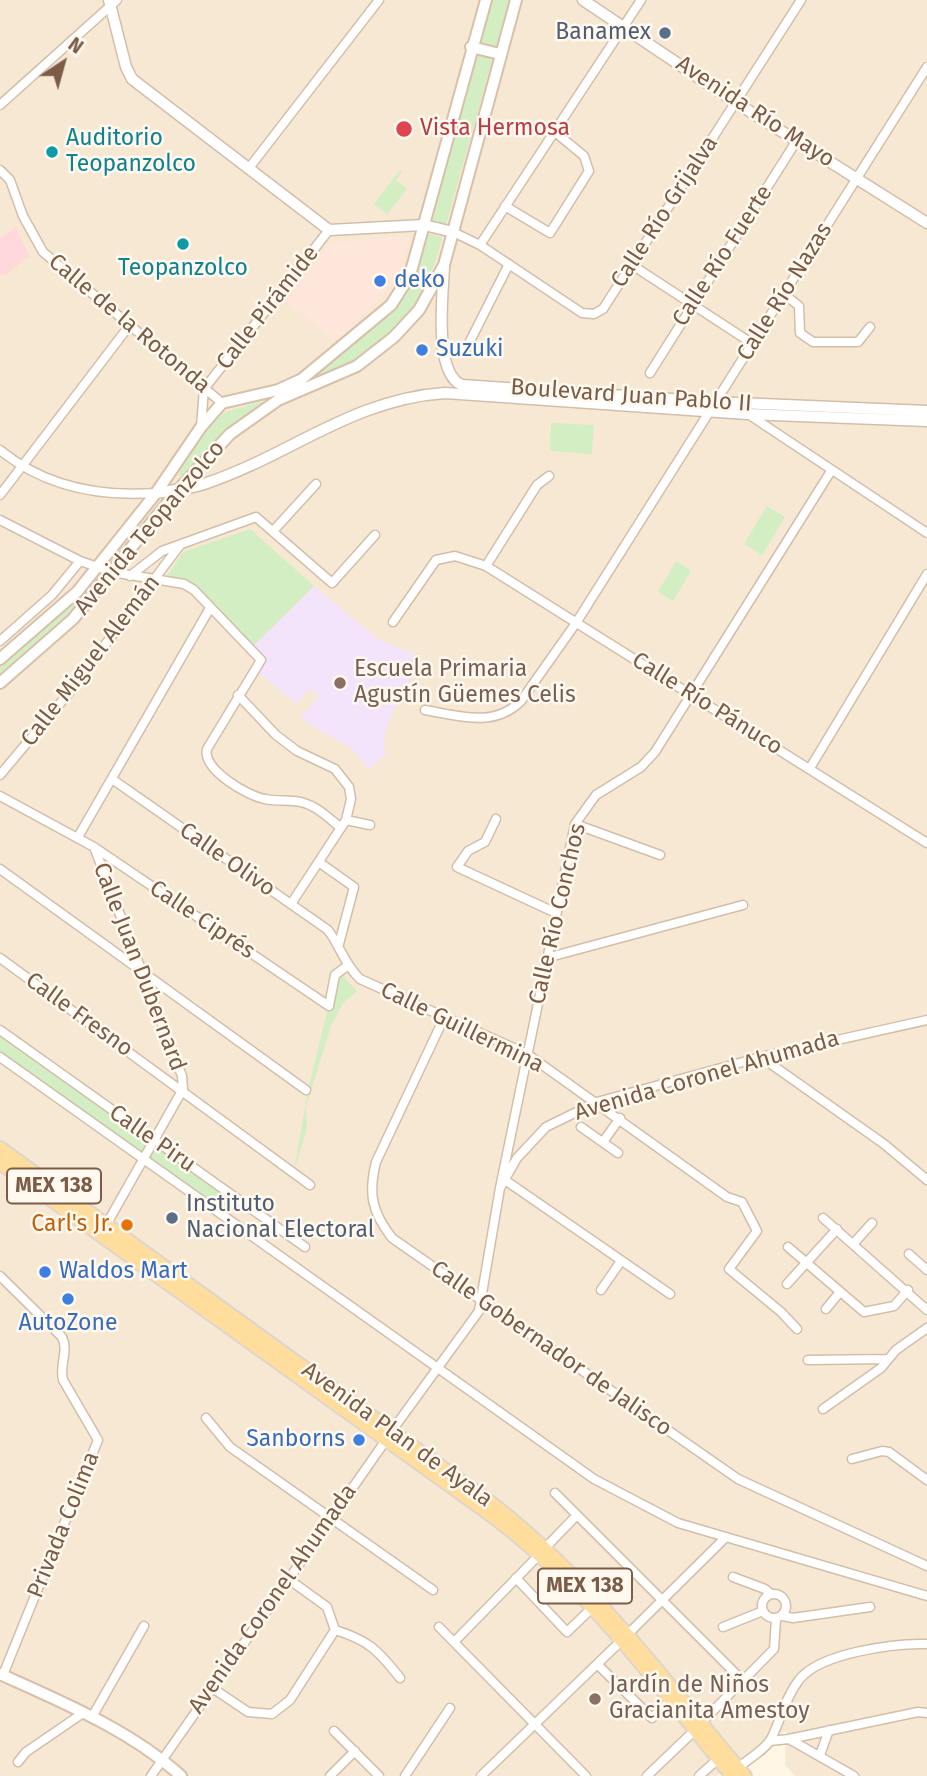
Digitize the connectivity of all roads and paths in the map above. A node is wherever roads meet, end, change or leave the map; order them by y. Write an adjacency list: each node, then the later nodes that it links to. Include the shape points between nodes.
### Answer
1 (379, 0): 16 (street)
2 (486, 0): 9 (main road)
3 (516, 0): 10 (main road, Avenida Teopanzolco)
4 (583, 0): 8 (street, Avenida Río Mayo)
5 (641, 0): 8 (street)
6 (801, 0): 12 (street, Calle Río Grijalva)
7 (112, 2): 13 (street); 16 (street, via 125,68 132,79)
8 (624, 27): 12 (street, Avenida Río Mayo); 14 (street)
9 (471, 47): 10 (main road); 21 (main road)
10 (500, 54): 23 (main road, Avenida Teopanzolco)
11 (927, 66): 18 (street, Calle Río Nazas)
12 (735, 102): 15 (street, Avenida Río Mayo); 27 (street, Calle Río Grijalva)
13 (0, 105)
14 (555, 132): 19 (street); 19 (street, via 588,162 587,177 550,233)
15 (797, 141): 18 (street, Avenida Río Mayo); 29 (street, Calle Río Fuerte)
16 (250, 168): 22 (street)
17 (0, 170): 30 (street, Calle de la Rotonda, via 10,180 43,251)
18 (856, 178): 20 (street, Avenida Río Mayo); 28 (street, Calle Río Nazas)
19 (505, 206): 24 (street)
20 (927, 223)
21 (424, 225): 22 (street); 23 (street); 37 (main road, via 410,275 391,305 302,379 278,390)
22 (329, 230): 35 (street, Calle Pirámide)
23 (453, 232): 24 (street); 26 (main road, Avenida Teopanzolco)
24 (480, 245): 25 (street)
25 (509, 264): 27 (street, Calle Río Grijalva, via 582,313 593,314 603,309); 33 (street)
26 (444, 265): 38 (street, Boulevard Juan Pablo II, via 442,337 454,382); 48 (main road, Avenida Teopanzolco, via 419,310 394,337 357,366 259,411 230,434)
27 (632, 265): 29 (street)
28 (784, 294): 31 (street, via 799,306 800,333 813,342 858,342); 32 (street, Calle Río Nazas)
29 (691, 304): 32 (street); 34 (street, Calle Río Fuerte)
30 (130, 326): 35 (street, Calle de la Rotonda); 44 (street)
31 (870, 327)
32 (753, 344): 38 (street, Calle Río Nazas)
33 (464, 353)
34 (650, 373)
35 (204, 389): 37 (street, Calle de la Rotonda); 42 (street, Calle Pirámide)
36 (730, 402): 38 (street, Boulevard Juan Pablo II); 39 (street, Boulevard Juan Pablo II); 40 (street)
37 (222, 403): 42 (main road, Avenida Teopanzolco)
38 (712, 406): 40 (street, Boulevard Juan Pablo II); 48 (street, Boulevard Juan Pablo II, via 444,393 392,400 251,465); 65 (street, Calle Río Nazas)
39 (927, 411)
40 (747, 414): 41 (street, Boulevard Juan Pablo II); 45 (street)
41 (927, 421)
42 (201, 427): 49 (main road, Avenida Teopanzolco)
43 (0, 450): 44 (street)
44 (22, 467): 49 (street, via 100,493); 50 (street)
45 (831, 471): 53 (street); 69 (street, Calle Río Conchos)
46 (550, 476): 57 (street, via 537,485)
47 (316, 484): 52 (street)
48 (179, 489): 49 (street, Boulevard Juan Pablo II); 59 (main road, Avenida Teopanzolco)
49 (156, 494): 58 (main road, Avenida Teopanzolco)
50 (0, 495)
51 (0, 520): 56 (street)
52 (274, 530): 54 (street, via 332,583); 55 (street, via 261,519 249,517)
53 (927, 533)
54 (376, 535)
55 (180, 545): 61 (street, via 162,551); 62 (street, Calle Miguel Alemán)
56 (80, 561): 58 (street); 66 (street, via 52,595)
57 (486, 566): 64 (street, Calle Río Pánuco, via 455,556 436,560); 65 (street, Calle Río Pánuco)
58 (98, 567): 59 (street); 67 (main road, Avenida Teopanzolco, via 63,606)
59 (112, 572): 61 (street); 68 (main road, Avenida Teopanzolco, via 73,619)
60 (927, 574): 72 (street)
61 (130, 576): 62 (street)
62 (155, 580): 63 (street, via 194,590); 73 (street, Calle Miguel Alemán)
63 (211, 608): 70 (street, via 261,660); 74 (street, Calle Juan Dubernard)
64 (393, 622)
65 (576, 623): 69 (street, Calle Río Pánuco); 71 (street, Calle Río Nazas, via 510,712 476,719)
66 (0, 641)
67 (0, 659)
68 (0, 682)
69 (692, 694): 72 (street, Calle Río Pánuco); 78 (street, Calle Río Conchos, via 655,752 641,767 596,795)
70 (238, 695): 76 (street, via 276,735 335,769 349,787); 80 (street, via 207,750 209,766 246,792 264,799 304,802)
71 (425, 710)
72 (810, 768): 82 (street, Calle Río Pánuco)
73 (0, 775)
74 (112, 779): 81 (street, Calle Juan Dubernard); 87 (street, Calle Olivo)
75 (0, 796): 81 (street, Calle Ciprés)
76 (346, 820): 79 (street); 80 (street)
77 (496, 820): 89 (street, via 485,842 468,851 457,867)
78 (575, 824): 84 (street); 89 (street, Calle Río Conchos)
79 (370, 825)
80 (341, 828): 85 (street)
81 (78, 837): 83 (street, Calle Ciprés)
82 (925, 839)
83 (94, 847): 93 (street, Calle Ciprés, via 329,1006 335,975); 94 (street, Calle Juan Dubernard)
84 (660, 855)
85 (320, 863): 87 (street); 90 (street, via 355,887)
86 (0, 869): 94 (street)
87 (291, 904): 90 (street, Calle Olivo, via 328,930)
88 (743, 905): 92 (street)
89 (556, 913): 92 (street, Calle Río Conchos)
90 (339, 944): 93 (street)
91 (0, 958): 101 (street, Calle Fresno)
92 (546, 958): 98 (street, Calle Río Conchos)
93 (347, 966): 95 (street, Calle Guillermina, via 360,979)
94 (141, 971): 101 (street, Calle Juan Dubernard, via 183,1076); 102 (street)
95 (444, 1018): 98 (street, Calle Guillermina); 134 (street, Calle Gobernador de Jalisco, via 376,1162 372,1203 392,1238)
96 (927, 1020): 99 (street, Avenida Coronel Ahumada)
97 (0, 1030): 107 (street, Calle Piru)
98 (527, 1054): 103 (street, Calle Guillermina); 106 (street, Calle Río Conchos)
99 (761, 1056): 103 (street, Avenida Coronel Ahumada); 114 (street)
100 (0, 1057): 112 (street)
101 (183, 1089): 107 (street, Calle Juan Dubernard); 116 (street, Calle Fresno)
102 (306, 1090)
103 (597, 1102): 104 (street, Calle Guillermina); 108 (street, Avenida Coronel Ahumada, via 562,1117)
104 (620, 1118): 109 (street); 138 (street, Calle Guillermina, via 727,1197 742,1202 757,1231 729,1269)
105 (581, 1127): 109 (street)
106 (511, 1131): 108 (street); 115 (street, Calle Río Conchos)
107 (156, 1141): 112 (street, Calle Juan Dubernard); 122 (street, Calle Piru)
108 (530, 1142): 115 (street, Avenida Coronel Ahumada)
109 (603, 1142): 111 (street)
110 (0, 1148): 119 (main road, Avenida Plan de Ayala / MEX 138)
111 (618, 1153)
112 (145, 1160): 119 (street, Calle Juan Dubernard); 141 (street)
113 (0, 1163): 119 (main road, Avenida Plan de Ayala / MEX 138)
114 (926, 1178)
115 (502, 1182): 125 (street); 134 (street, Avenida Coronel Ahumada)
116 (310, 1185)
117 (823, 1219): 120 (street)
118 (872, 1223): 121 (street)
119 (104, 1228): 144 (main road, Avenida Plan de Ayala / MEX 138)
120 (836, 1229): 121 (street); 126 (street)
121 (854, 1243): 131 (street)
122 (305, 1247)
123 (788, 1247): 126 (street)
124 (909, 1254): 127 (street)
125 (621, 1261): 130 (street); 133 (street)
126 (806, 1263): 129 (street); 132 (street)
127 (927, 1270)
128 (0, 1276): 172 (street, Privada Colima, via 62,1337 66,1344 63,1380 99,1440)
129 (787, 1284)
130 (601, 1290)
131 (908, 1290): 132 (street, via 894,1306 864,1312); 136 (street)
132 (840, 1292): 135 (street)
133 (670, 1294)
134 (483, 1301): 141 (street, Avenida Coronel Ahumada); 152 (street, Calle Gobernador de Jalisco, via 738,1479)
135 (826, 1309)
136 (927, 1310)
137 (927, 1328): 139 (street)
138 (796, 1329)
139 (887, 1359): 140 (street); 142 (street)
140 (808, 1360)
141 (436, 1368): 144 (street, Avenida Coronel Ahumada); 150 (street, via 594,1479 678,1522)
142 (823, 1409)
143 (206, 1418): 149 (street, via 230,1447)
144 (389, 1436): 149 (street, Avenida Coronel Ahumada); 151 (main road, Avenida Plan de Ayala / MEX 138)
145 (852, 1459): 146 (street, via 890,1452)
146 (927, 1480)
147 (555, 1493): 148 (street)
148 (577, 1516): 151 (street); 159 (street)
149 (330, 1518): 154 (street, Avenida Coronel Ahumada); 156 (street)
150 (725, 1538): 158 (street); 159 (street)
151 (543, 1550): 155 (street); 161 (main road, Avenida Plan de Ayala / MEX 138); 168 (main road, Avenida Plan de Ayala / MEX 138)
152 (927, 1566)
153 (733, 1577): 157 (street)
154 (287, 1578): 167 (street, via 327,1606); 175 (street, Avenida Coronel Ahumada)
155 (516, 1578): 161 (street, via 567,1632); 169 (street)
156 (433, 1590)
157 (771, 1594): 162 (street, via 763,1601); 163 (street, via 784,1598 787,1608)
158 (927, 1596)
159 (660, 1601): 168 (street); 174 (street)
160 (870, 1606): 163 (street)
161 (592, 1608): 168 (main road, Avenida Plan de Ayala / MEX 138)
162 (763, 1611): 163 (street); 166 (street)
163 (779, 1617): 174 (street, via 774,1649)
164 (144, 1626): 179 (street)
165 (439, 1627): 169 (street)
166 (723, 1627)
167 (335, 1630): 173 (street, via 362,1638); 175 (street, via 290,1700 272,1714 248,1712)
168 (624, 1638): 171 (street); 176 (main road, Avenida Plan de Ayala / MEX 138); 181 (main road, Avenida Plan de Ayala / MEX 138)
169 (454, 1642): 180 (street)
170 (927, 1644): 185 (street, via 826,1660 812,1667 788,1697)
171 (597, 1664): 176 (street, via 652,1718); 180 (street)
172 (1, 1674): 179 (main road)
173 (400, 1678)
174 (744, 1682): 181 (street)
175 (211, 1687): 189 (street, Avenida Coronel Ahumada)
176 (671, 1700): 181 (main road, Avenida Plan de Ayala / MEX 138)
177 (450, 1708): 196 (street)
178 (927, 1713): 182 (street)
179 (87, 1715): 189 (main road); 190 (street, via 26,1752)
180 (534, 1723): 197 (street); 198 (street)
181 (698, 1727): 188 (main road, Avenida Plan de Ayala / MEX 138); 191 (main road, Avenida Plan de Ayala / MEX 138); 199 (street)
182 (829, 1730): 184 (street); 187 (street)
183 (334, 1731): 186 (street)
184 (789, 1739): 185 (street); 187 (street)
185 (769, 1741): 191 (street)
186 (355, 1751): 194 (street); 195 (street)
187 (820, 1755): 201 (street)
188 (718, 1759): 191 (main road, Avenida Plan de Ayala / MEX 138); 200 (street)
189 (163, 1760): 192 (street, Avenida Coronel Ahumada); 193 (main road)
190 (18, 1762)
191 (739, 1773)
192 (152, 1776)
193 (181, 1776)
194 (330, 1776)
195 (379, 1776)
196 (405, 1776)
197 (481, 1776)
198 (586, 1776)
199 (647, 1776)
200 (699, 1776)
201 (854, 1776)

